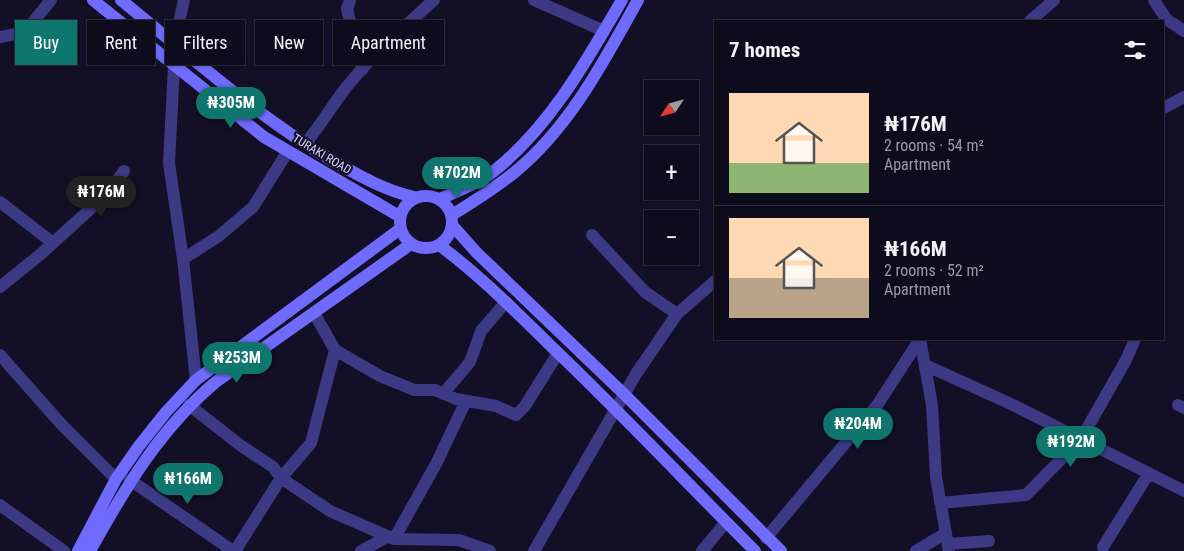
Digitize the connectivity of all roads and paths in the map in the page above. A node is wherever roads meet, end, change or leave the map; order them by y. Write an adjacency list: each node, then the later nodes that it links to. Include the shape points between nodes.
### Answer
1 (51, 0): 17 (street, via 25,32)
2 (93, 0): 19 (main road)
3 (121, 0): 16 (main road, TURAKI ROAD)
4 (184, 0): 12 (street)
5 (350, 0): 20 (street, via 347,9)
6 (434, 0): 20 (street)
7 (534, 0): 14 (street)
8 (622, 0): 14 (main road)
9 (638, 0): 29 (main road, via 596,74 543,144 516,171)
10 (1054, 0): 13 (street)
11 (1154, 0): 15 (street, via 1166,19)
12 (180, 20)
13 (1031, 20)
14 (604, 31): 27 (main road, via 576,77 515,153 493,172)
15 (1184, 31)
16 (165, 35)
17 (0, 37)
18 (201, 65): 23 (main road, TURAKI ROAD)
19 (174, 66): 24 (main road, via 243,121); 35 (street, via 169,163)
20 (362, 70): 23 (street)
21 (1184, 97): 22 (street)
22 (1164, 108)
23 (304, 144): 26 (main road, TURAKI ROAD, via 360,176)
24 (288, 151): 30 (main road); 35 (street, via 254,207 219,236)
25 (124, 171): 32 (street, via 109,192)
26 (414, 197): 27 (main road, via 428,195); 30 (main road, via 405,205)
27 (440, 199): 29 (main road)
28 (0, 202): 32 (street)
29 (452, 220): 34 (main road, via 448,237); 50 (main road, via 477,253)
30 (400, 222): 33 (main road, via 404,238); 48 (main road)
31 (592, 236): 40 (street, via 645,292)
32 (53, 243): 37 (street)
33 (411, 244): 34 (main road, via 425,249); 39 (main road)
34 (439, 245): 38 (main road)
35 (183, 259): 48 (street)
36 (714, 282): 40 (street)
37 (0, 287)
38 (506, 302): 45 (main road); 49 (street, via 481,331 470,362)
39 (314, 313): 44 (street); 52 (main road, via 217,381)
40 (676, 314): 50 (street)
41 (919, 340): 64 (street, via 878,404)
42 (920, 340): 47 (street)
43 (1135, 340): 54 (street)
44 (335, 350): 49 (street, via 380,376 414,390 436,390); 56 (street, via 311,443)
45 (558, 353): 51 (street, via 516,415 496,406); 53 (main road)
46 (0, 355): 57 (street, via 62,425)
47 (925, 365): 54 (street); 60 (street, via 932,405)
48 (196, 380): 57 (main road, via 166,412)
49 (443, 394): 51 (street)
50 (625, 395): 53 (street); 64 (main road)
51 (466, 401): 63 (street, via 436,464)
52 (190, 405): 56 (street, via 273,467); 58 (main road)
53 (616, 410): 62 (main road); 74 (street)
54 (1081, 439): 55 (street); 60 (street, via 1026,495)
55 (1149, 473): 59 (street); 67 (street)
56 (281, 478): 63 (street, via 330,512); 71 (street)
57 (116, 479): 69 (main road)
58 (130, 480): 70 (main road); 71 (street)
59 (1184, 491)
60 (940, 503): 66 (street)
61 (0, 504): 68 (street)
62 (726, 522): 75 (street); 76 (main road)
63 (390, 538): 72 (street); 73 (street, via 459,540)
64 (766, 538): 77 (main road)
65 (990, 541): 66 (street)
66 (948, 542): 78 (street)
67 (1103, 547)
68 (64, 551)
69 (78, 551)
70 (90, 551)
71 (234, 551)
72 (361, 551)
73 (490, 551)
74 (534, 551)
75 (702, 551)
76 (756, 551)
77 (781, 551)
78 (916, 551)

